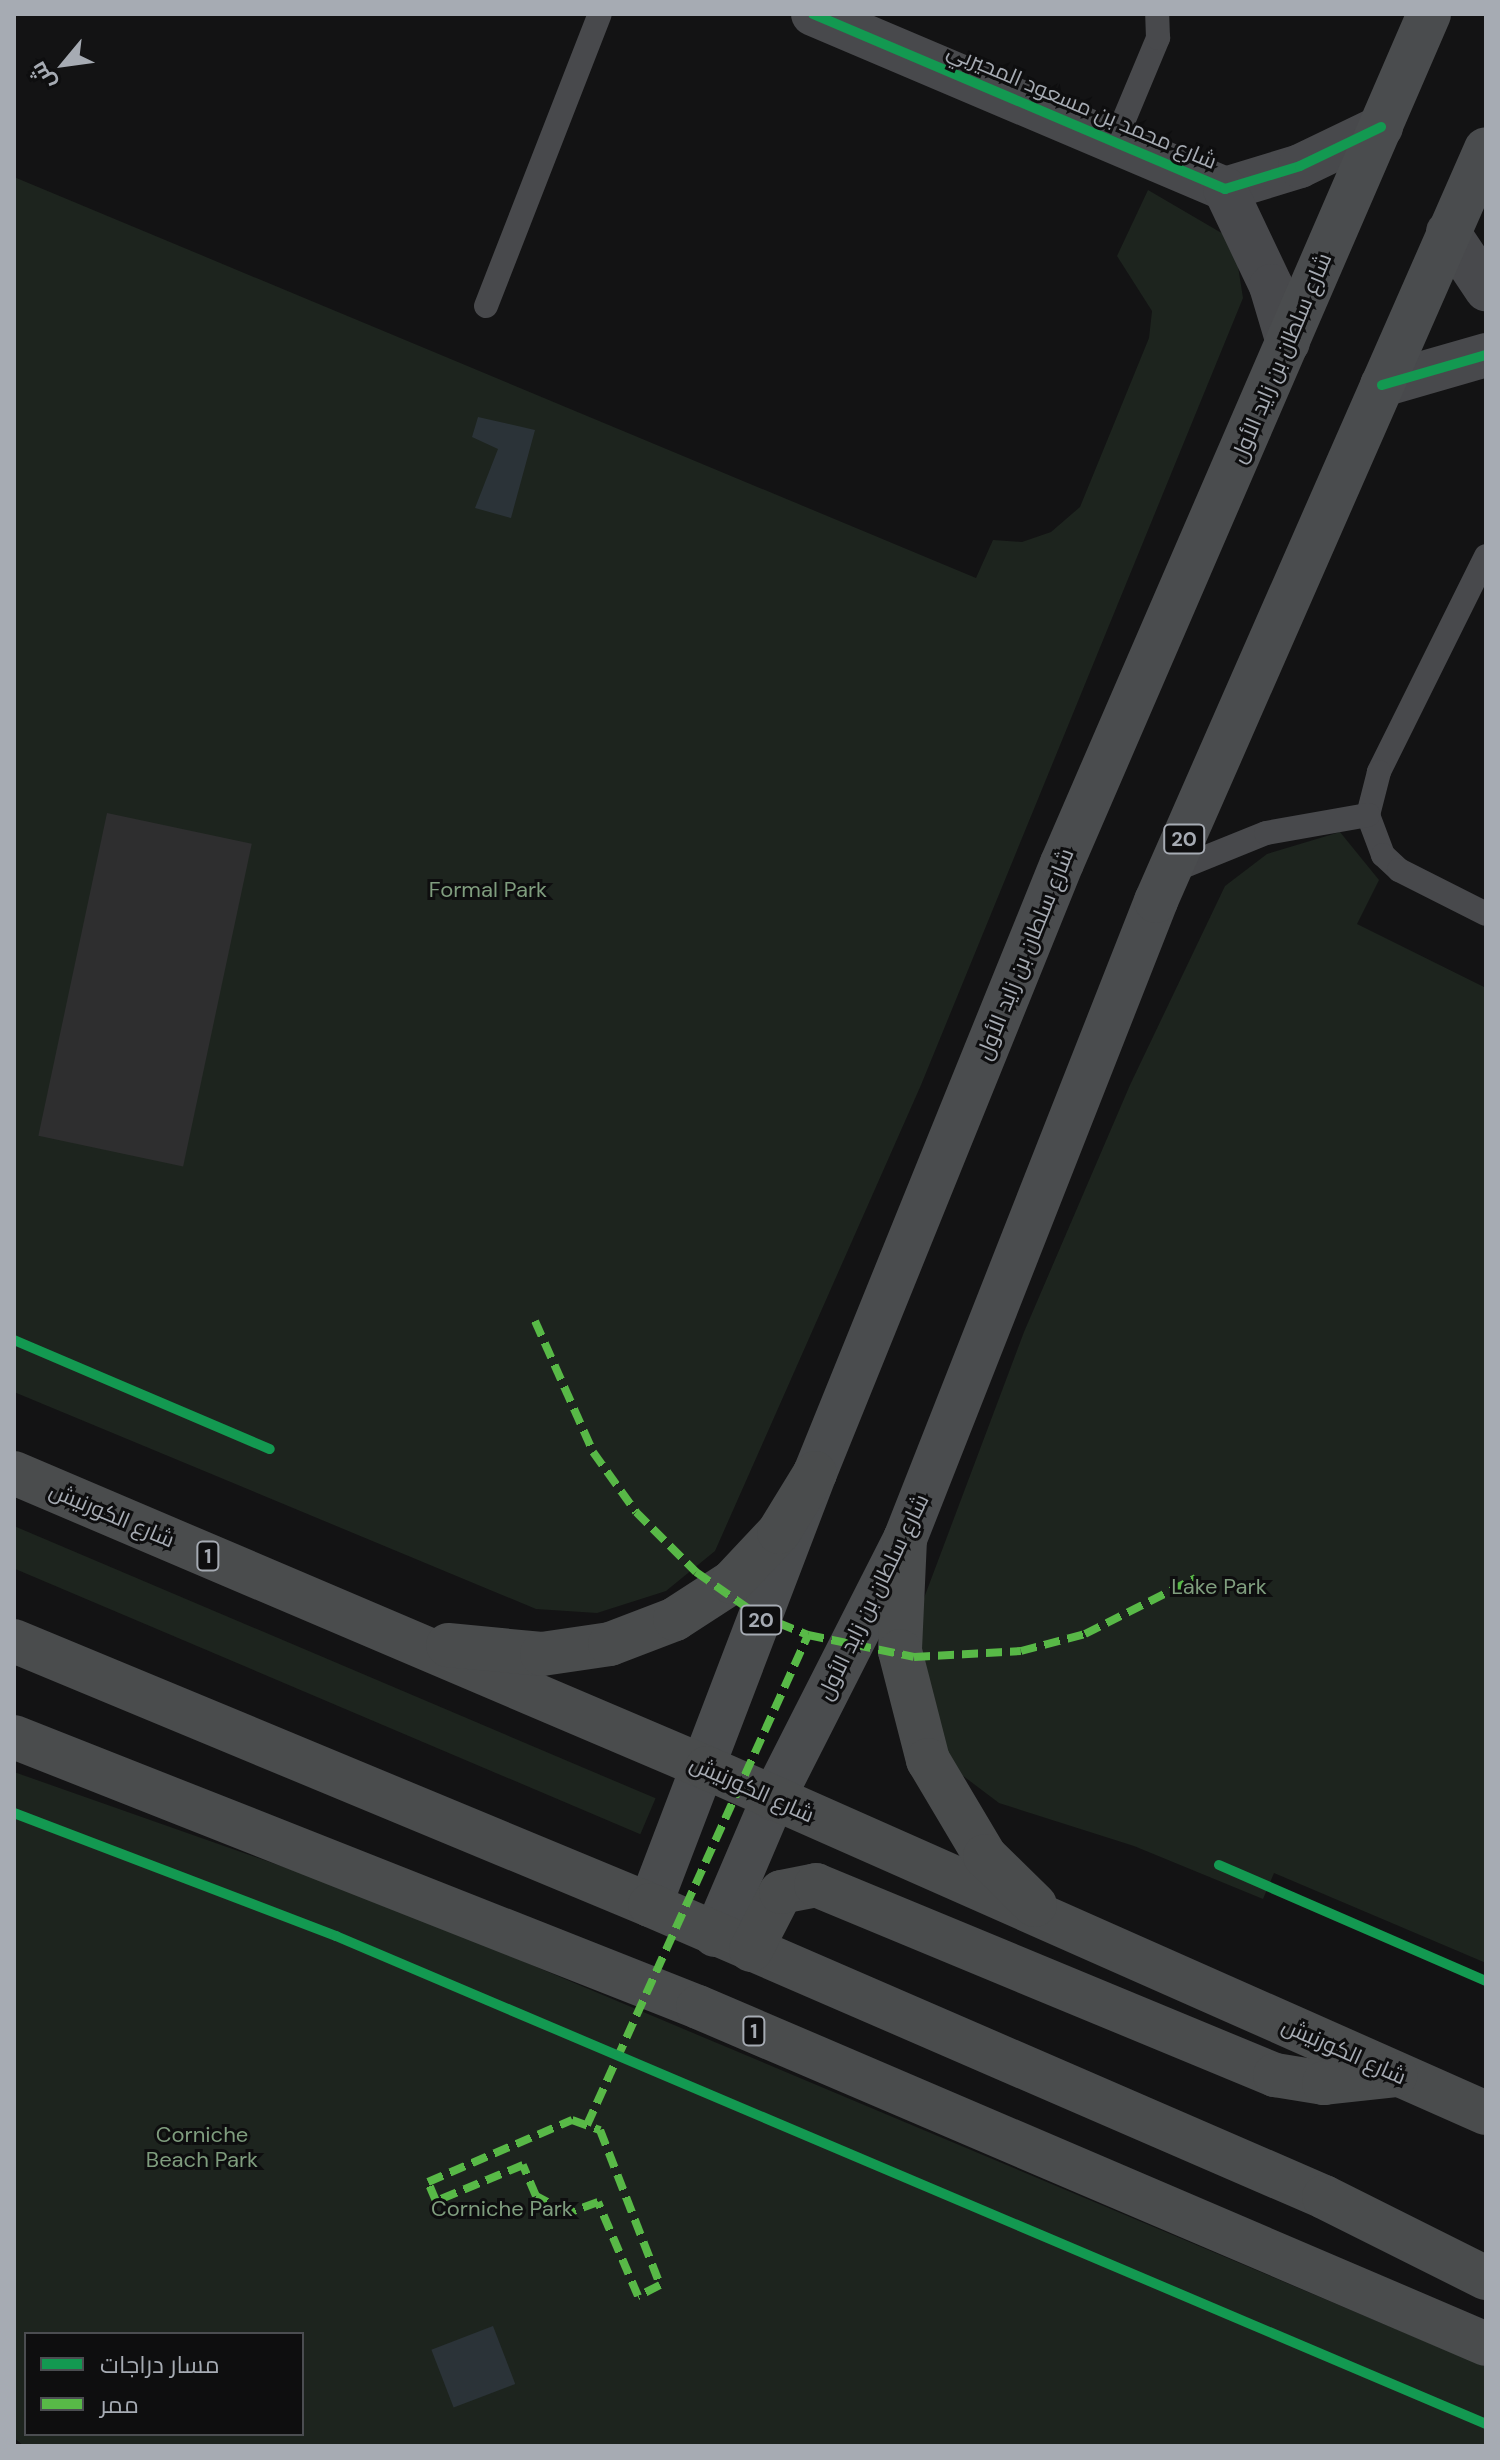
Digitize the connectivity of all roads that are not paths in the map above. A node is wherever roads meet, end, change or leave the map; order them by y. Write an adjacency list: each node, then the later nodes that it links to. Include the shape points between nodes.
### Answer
1 (600, 14): 11 (lane)
2 (813, 14): 6 (street, شارع محمد بن مسعود المحيربي)
3 (1157, 14): 6 (lane, via 1158,38)
4 (1429, 14): 5 (main road, شارع سلطان بن زايد الأول / 20)
5 (1381, 127): 8 (street, شارع محمد بن مسعود المحيربي, via 1300,166); 12 (main road, شارع سلطان بن زايد الأول / 20)
6 (1115, 141): 8 (street, شارع محمد بن مسعود المحيربي)
7 (1486, 149): 9 (main road, شارع سلطان بن زايد الأول / 20)
8 (1225, 189): 12 (street, شارع محمد بن مسعود المحيربي, via 1271,286)
9 (1448, 232): 10 (street); 14 (main road, شارع سلطان بن زايد الأول / 20)
10 (1486, 289)
11 (486, 306)
12 (1288, 343): 20 (main road, شارع سلطان بن زايد الأول / 20, via 1062,863)
13 (1486, 355): 14 (street)
14 (1382, 385): 17 (main road, شارع سلطان بن زايد الأول / 20)
15 (1486, 556): 16 (lane, via 1379,772)
16 (1368, 815): 17 (lane, via 1266,833); 18 (lane, via 1373,836 1399,870)
17 (1169, 873): 21 (main road, شارع سلطان بن زايد الأول / 20)
18 (1486, 914)
19 (14, 1473): 22 (highway, شارع الكورنيش / 1)
20 (815, 1473): 22 (highway, via 779,1532 732,1582 675,1619 610,1644 542,1654); 25 (main road, شارع سلطان بن زايد الأول / 20)
21 (905, 1539): 26 (main road, شارع سلطان بن زايد الأول / 20); 28 (highway, via 900,1651 928,1760 985,1856)
22 (402, 1640): 25 (highway, شارع الكورنيش / 1)
23 (14, 1641): 27 (highway)
24 (14, 1737): 33 (highway, 1, via 698,2007)
25 (707, 1768): 26 (highway, شارع الكورنيش / 1); 27 (main road, شارع سلطان بن زايد الأول / 20)
26 (773, 1799): 28 (highway, شارع الكورنيش / 1); 29 (main road, شارع سلطان بن زايد الأول / 20)
27 (650, 1905): 29 (highway)
28 (1069, 1931): 30 (highway, شارع الكورنيش / 1)
29 (733, 1942): 30 (highway, via 781,1892 816,1885 1275,2075 1324,2083); 32 (highway, via 1324,2197)
30 (1399, 2075): 31 (highway, شارع الكورنيش / 1)
31 (1486, 2113)
32 (1486, 2278)
33 (1486, 2344)

